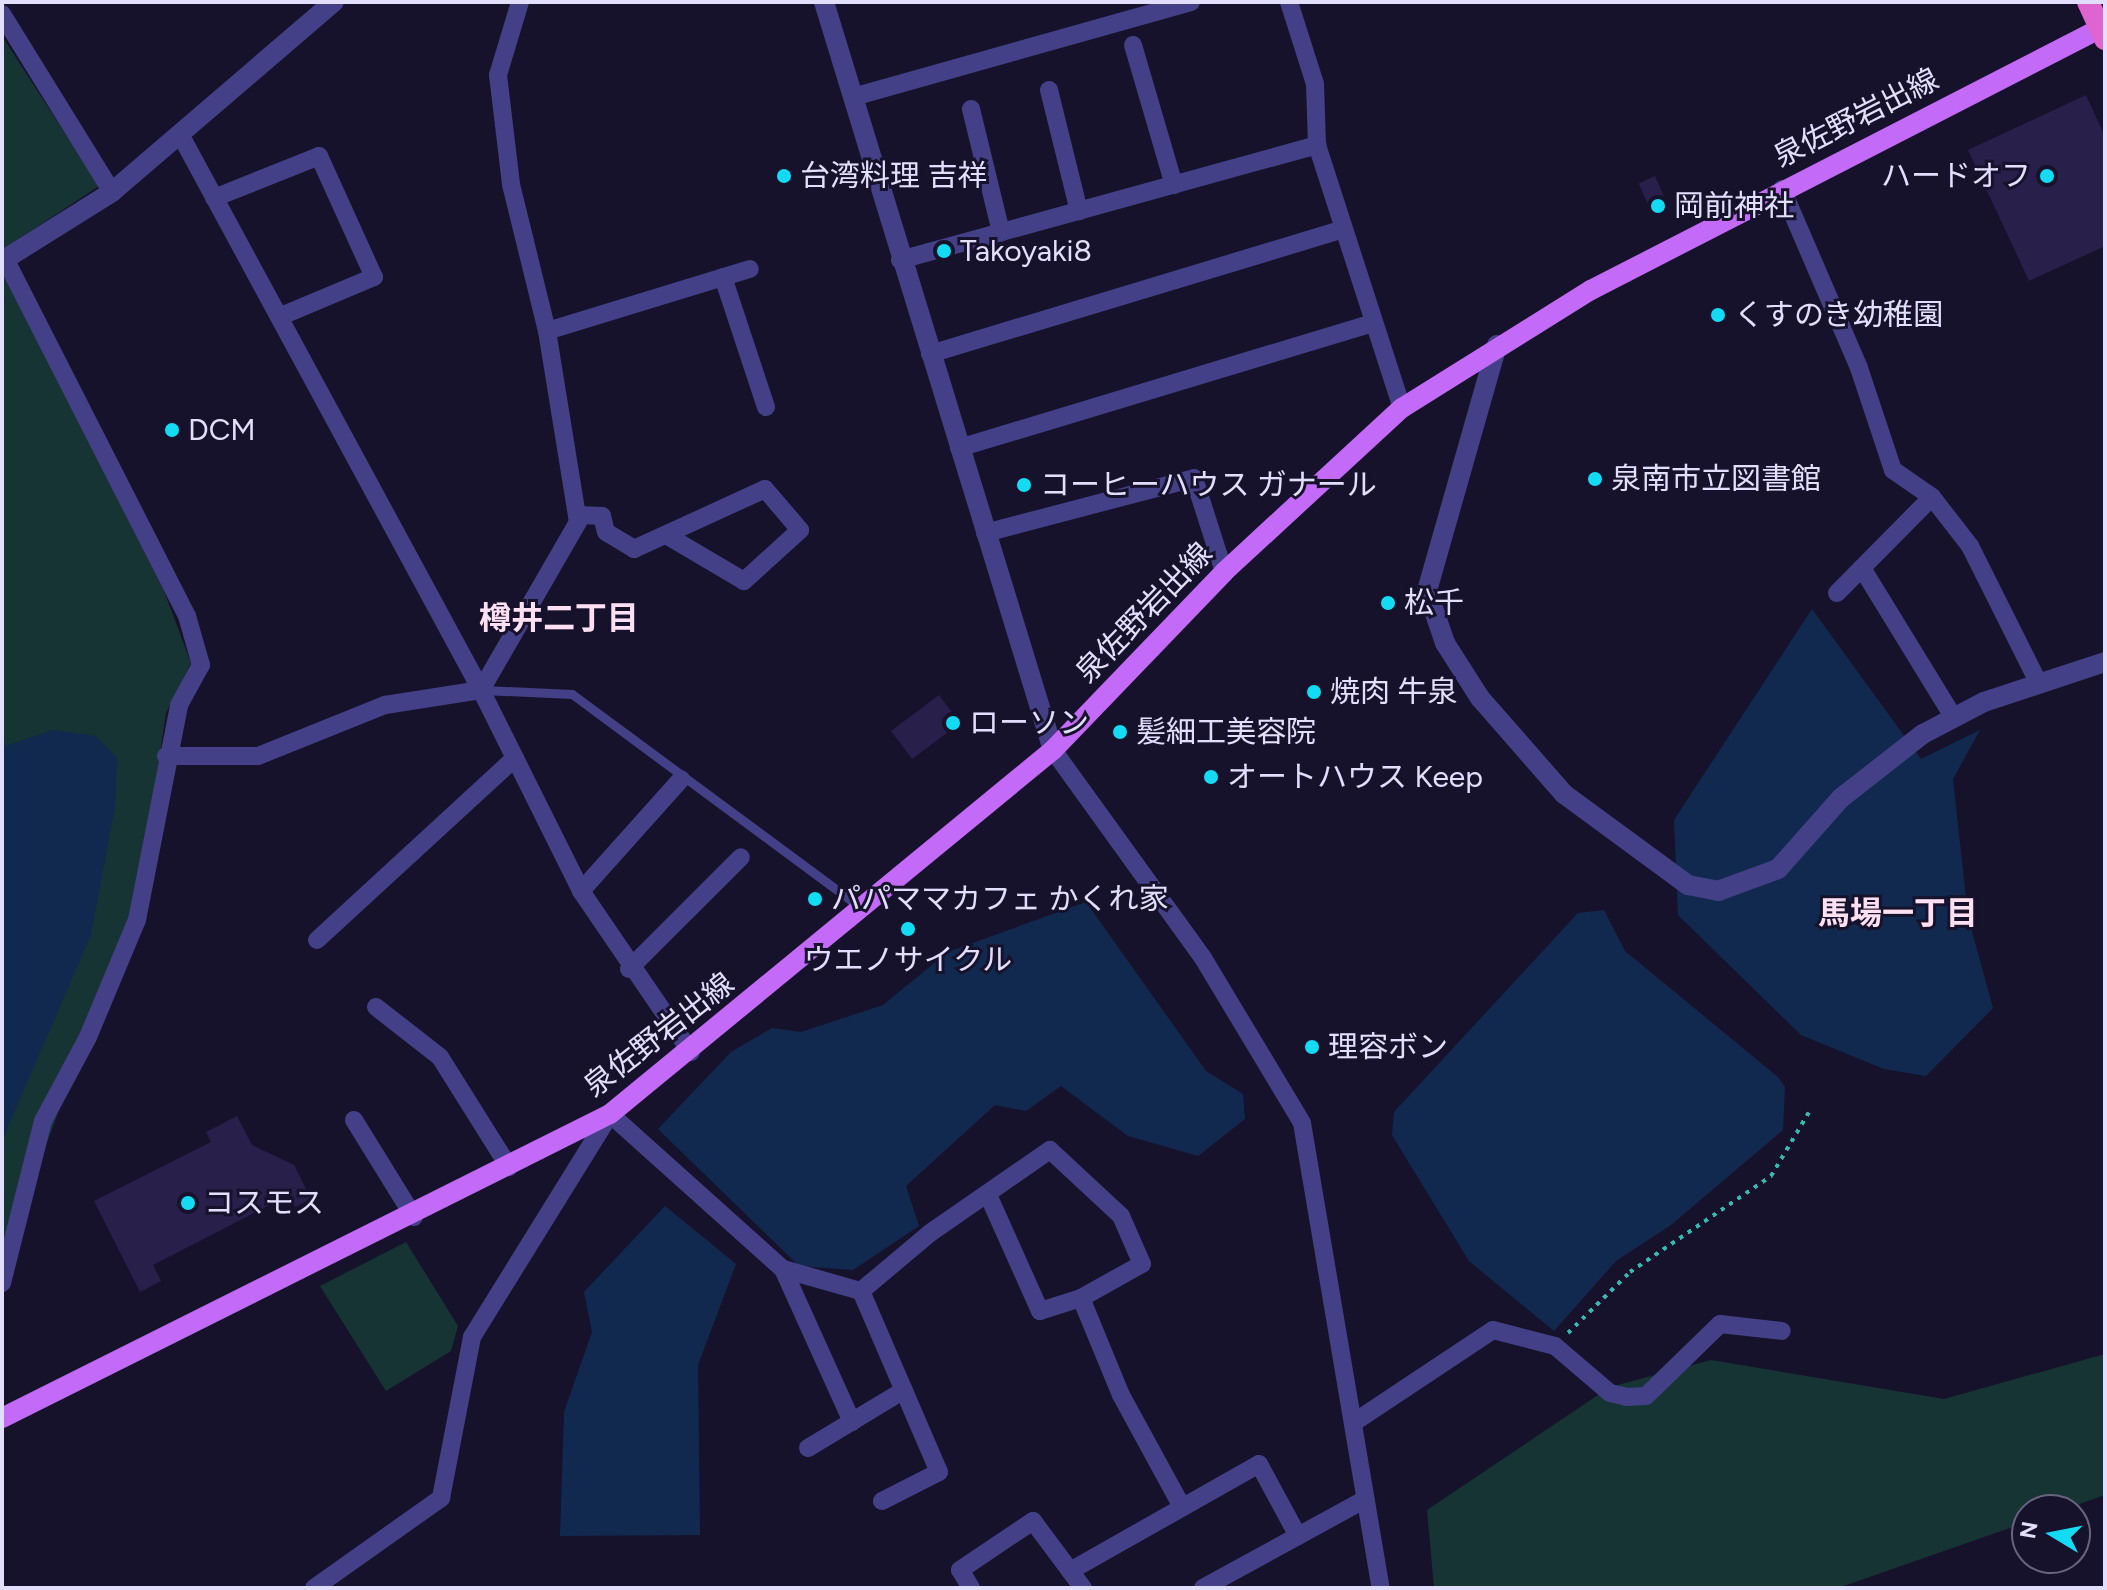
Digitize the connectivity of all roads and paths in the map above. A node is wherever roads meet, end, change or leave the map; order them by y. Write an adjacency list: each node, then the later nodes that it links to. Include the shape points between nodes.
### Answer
1 (334, 2): 13 (street)
2 (520, 2): 28 (street, via 498,75 511,184)
3 (824, 2): 11 (street)
4 (1191, 2): 11 (street)
5 (1289, 2): 14 (street, via 1315,84)
6 (2088, 2): 8 (highway)
7 (2, 14): 17 (street)
8 (2103, 31): 16 (main road, 泉佐野岩出線)
9 (1133, 45): 15 (street)
10 (1049, 90): 19 (street)
11 (853, 97): 23 (street)
12 (971, 109): 21 (street)
13 (181, 136): 17 (street); 18 (street)
14 (1317, 145): 15 (street); 20 (street)
15 (1174, 185): 19 (street)
16 (1782, 189): 29 (main road, 泉佐野岩出線); 34 (street, via 1859,368 1893,470)
17 (112, 192): 22 (street)
18 (214, 198): 26 (street); 26 (street, via 319,156 374,277)
19 (1079, 211): 21 (street)
20 (1342, 230): 27 (street); 30 (street)
21 (1001, 232): 23 (street)
22 (3, 260): 46 (street, via 41,319 198,647 201,665 179,705)
23 (900, 260): 30 (street)
24 (750, 269): 25 (street)
25 (723, 277): 28 (street); 31 (street)
26 (279, 317): 43 (street)
27 (1374, 323): 32 (street); 33 (street)
28 (547, 331): 35 (street)
29 (1497, 345): 32 (main road, 泉佐野岩出線); 44 (street, via 1427,590 1445,643 1480,698 1564,794 1647,860 1688,885 1718,891 1778,869 1841,798)
30 (930, 354): 33 (street)
31 (766, 407)
32 (1402, 408): 39 (main road, 泉佐野岩出線)
33 (959, 448): 36 (street)
34 (1932, 497): 38 (street); 42 (street, via 1970,546)
35 (577, 515): 37 (street, via 602,516 606,532 634,549); 43 (street)
36 (985, 533): 39 (street, via 1194,478); 45 (street)
37 (666, 535): 37 (street, via 744,581 800,530 765,489)
38 (1862, 568): 40 (street); 44 (street)
39 (1224, 572): 45 (main road, 泉佐野岩出線)
40 (1837, 593)
41 (2105, 662): 42 (street)
42 (2038, 682): 44 (street)
43 (481, 690): 46 (street, via 385,705 258,756); 47 (street); 48 (lane, via 572,694)
44 (1954, 718)
45 (1053, 750): 51 (main road, 泉佐野岩出線); 71 (street, via 1203,958 1302,1123)
46 (166, 756): 63 (street, via 137,920 94,1025 43,1121)
47 (515, 758): 50 (street); 52 (street)
48 (681, 779): 50 (street); 51 (lane)
49 (741, 857): 53 (street)
50 (581, 891): 53 (street)
51 (863, 909): 55 (main road, 泉佐野岩出線)
52 (317, 940)
53 (629, 969): 55 (street)
54 (376, 1007): 59 (street, via 440,1057)
55 (691, 1052): 57 (main road, 泉佐野岩出線)
56 (1809, 1112): 67 (path, via 1771,1176 1630,1272)
57 (610, 1114): 59 (main road, 泉佐野岩出線); 62 (street); 78 (street, via 472,1337 441,1498)
58 (354, 1120): 61 (street)
59 (509, 1167): 61 (main road, 泉佐野岩出線)
60 (988, 1195): 64 (street); 65 (street, via 1040,1311); 65 (street, via 1050,1150 1121,1216 1142,1264)
61 (414, 1217): 69 (main road, 泉佐野岩出線)
62 (783, 1269): 64 (street); 70 (street)
63 (2, 1283)
64 (861, 1291): 68 (street)
65 (1081, 1298): 75 (street, via 1121,1395)
66 (1782, 1331): 67 (street, via 1720,1324 1646,1396 1610,1393)
67 (1555, 1346): 71 (street, via 1493,1330)
68 (904, 1390): 70 (street); 73 (street, via 939,1472)
69 (2, 1418)
70 (852, 1422): 72 (street)
71 (1353, 1423): 74 (street)
72 (808, 1448)
73 (882, 1501)
74 (1362, 1501): 76 (street); 82 (street)
75 (1182, 1507): 76 (street, via 1259,1464); 77 (street)
76 (1298, 1536): 81 (street)
77 (1070, 1571): 79 (street, via 1033,1521 960,1570); 80 (street)
78 (314, 1588)
79 (971, 1588)
80 (1083, 1588)
81 (1203, 1588)
82 (1381, 1588)

